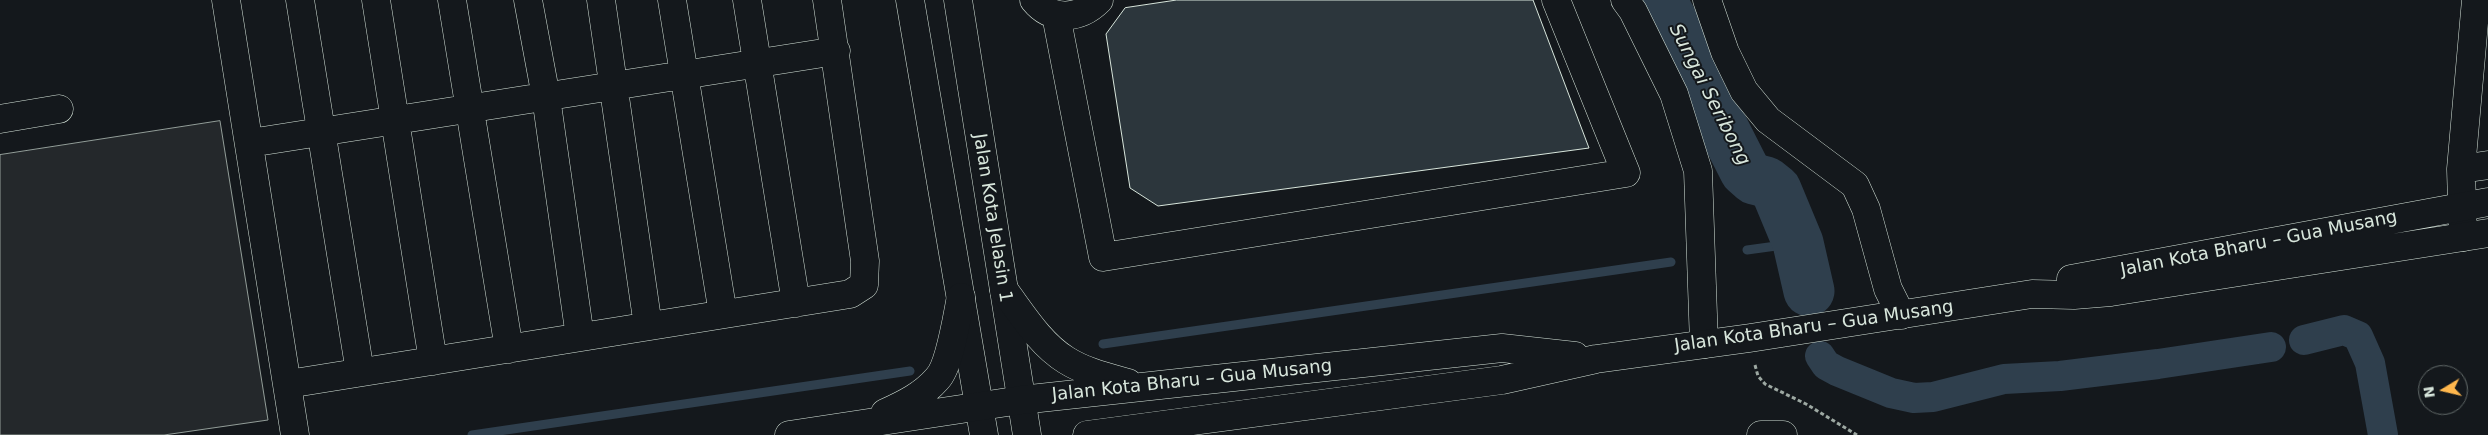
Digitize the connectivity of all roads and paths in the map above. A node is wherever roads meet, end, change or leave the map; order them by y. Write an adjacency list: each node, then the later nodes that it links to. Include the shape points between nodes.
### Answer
1 (226, 0): 28 (main road)
2 (300, 0): 27 (main road)
3 (376, 0): 26 (main road)
4 (452, 0): 23 (main road)
5 (528, 0): 22 (main road)
6 (601, 0): 21 (main road)
7 (672, 0): 20 (main road)
8 (747, 0): 19 (main road)
9 (827, 0): 18 (main road)
10 (910, 0): 35 (main road)
11 (958, 0): 33 (main road, Jalan Kota Jelasin 1)
12 (1099, 0): 17 (main road, via 1080,14 1068,16)
13 (1556, 0): 17 (main road, via 1626,173 1103,257)
14 (1624, 0): 42 (main road, via 1633,11 1674,94 1698,171)
15 (1708, 0): 38 (main road, via 1725,52 1744,91 1768,120 1855,184 1866,209 1888,289)
16 (2476, 0): 30 (main road)
17 (1045, 7)
18 (836, 51): 19 (main road); 36 (main road, via 865,261 864,285 850,294)
19 (756, 64): 20 (main road); 36 (main road)
20 (683, 75): 21 (main road); 37 (main road)
21 (615, 86): 22 (main road); 39 (main road)
22 (546, 97): 23 (main road); 40 (main road)
23 (470, 108): 26 (main road); 43 (main road)
24 (59, 109): 25 (main road)
25 (0, 119)
26 (395, 120): 27 (main road); 45 (main road)
27 (322, 132): 28 (main road); 46 (main road)
28 (250, 143): 47 (main road)
29 (2488, 165): 30 (main road)
30 (2461, 169): 31 (main road)
31 (2475, 204): 32 (main road); 34 (main road, Jalan Kota Bharu – Gua Musang, via 2073,279)
32 (2476, 235): 34 (main road, Jalan Kota Bharu – Gua Musang, via 2111,292)
33 (1004, 290): 48 (main road, via 1046,344 1066,360 1096,375); 49 (main road, Jalan Kota Jelasin 1)
34 (2032, 294): 38 (main road, Jalan Kota Bharu – Gua Musang)
35 (961, 297): 50 (main road); 51 (main road, via 939,378 912,401)
36 (796, 303): 37 (main road)
37 (723, 314): 39 (main road)
38 (1901, 315): 41 (main road, Jalan Kota Bharu – Gua Musang)
39 (648, 326): 40 (main road)
40 (580, 337): 43 (main road)
41 (1750, 338): 42 (main road, Jalan Kota Bharu – Gua Musang); 60 (path, via 1758,376 1765,384 1806,404)
42 (1704, 344): 44 (main road, Jalan Kota Bharu – Gua Musang)
43 (509, 349): 45 (main road)
44 (1596, 358): 48 (main road, Jalan Kota Bharu – Gua Musang, via 1502,348); 52 (main road, Jalan Kota Bharu – Gua Musang, via 1502,380)
45 (433, 361): 46 (main road)
46 (360, 372): 47 (main road)
47 (288, 384): 53 (main road)
48 (1141, 386): 49 (main road, Jalan Kota Bharu – Gua Musang)
49 (1021, 400): 50 (main road, Jalan Kota Bharu – Gua Musang); 56 (main road, Jalan Kota Jelasin 1)
50 (979, 407): 51 (main road, Jalan Kota Bharu – Gua Musang); 55 (main road)
51 (864, 423): 54 (main road, Jalan Kota Bharu – Gua Musang)
52 (1138, 431): 57 (main road, Jalan Kota Bharu – Gua Musang)
53 (296, 435)
54 (789, 435)
55 (984, 435)
56 (1027, 435)
57 (1087, 435)
58 (1761, 435): 59 (main road)
59 (1782, 435)
60 (1856, 435)

